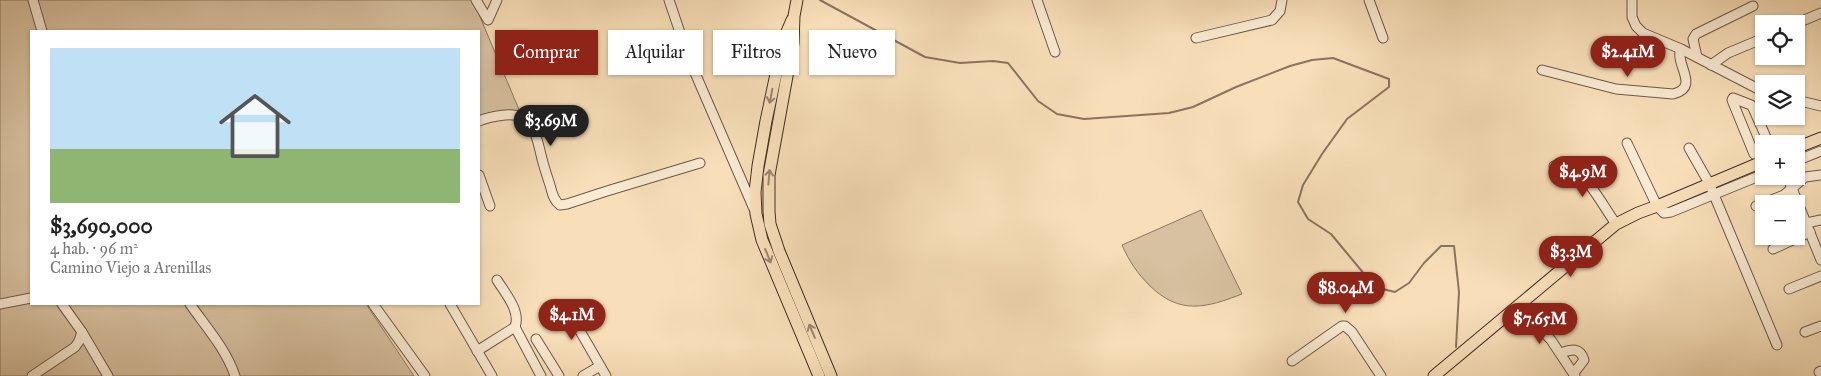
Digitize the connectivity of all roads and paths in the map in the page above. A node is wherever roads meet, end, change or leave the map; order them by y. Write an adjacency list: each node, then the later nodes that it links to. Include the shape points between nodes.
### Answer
1 (33, 0): 14 (street)
2 (476, 0): 3 (street, via 489,20)
3 (497, 0)
4 (669, 0): 49 (street, via 689,59)
5 (797, 0): 12 (main road)
6 (1037, 0): 19 (street)
7 (1282, 0): 15 (street, via 1280,10 1270,20)
8 (1369, 0): 16 (street)
9 (1632, 0): 18 (street, via 1632,17 1639,30 1646,36)
10 (1752, 6): 20 (street, via 1696,34 1693,38)
11 (1821, 12): 13 (street)
12 (794, 16): 49 (main road, one-way to 49, via 783,41 769,105 758,166); 89 (main road, one-way to 12, via 776,244 768,211 769,175 793,43)
13 (1805, 19)
14 (42, 30)
15 (1196, 38)
16 (1383, 38)
17 (1755, 42): 21 (street, via 1728,53)
18 (1681, 49): 20 (street); 22 (street, via 1679,58 1686,83 1681,91 1673,94 1616,89)
19 (1055, 52)
20 (1697, 57): 21 (street)
21 (1711, 65): 23 (street)
22 (1542, 70)
23 (1755, 87)
24 (1805, 102): 25 (street)
25 (1821, 106)
26 (480, 121): 36 (street, via 515,114 526,119 532,127 554,199 560,205)
27 (1765, 135): 32 (street, via 1751,105 1733,98)
28 (1821, 138): 30 (main road)
29 (1627, 143): 48 (street)
30 (1805, 144)
31 (1689, 148): 44 (street)
32 (1755, 149)
33 (1821, 151): 34 (street)
34 (1805, 157)
35 (1755, 160): 44 (main road)
36 (700, 163)
37 (1554, 166): 51 (street, via 1571,168 1579,174)
38 (1821, 175): 41 (street)
39 (1755, 177): 44 (street)
40 (480, 178): 47 (street)
41 (1805, 178)
42 (1790, 185): 45 (street)
43 (1796, 185): 45 (street)
44 (1711, 189): 48 (main road); 71 (street)
45 (1792, 189): 46 (street); 52 (street)
46 (1784, 195)
47 (490, 206)
48 (1657, 206): 51 (main road)
49 (756, 214): 88 (main road, one-way to 88, via 762,240)
50 (1821, 220): 52 (street)
51 (1616, 224): 65 (main road)
52 (1808, 227): 53 (street); 54 (street)
53 (1773, 249)
54 (1821, 260)
55 (1821, 276): 57 (street)
56 (497, 280): 67 (street, via 516,314)
57 (1788, 289)
58 (30, 298): 59 (street)
59 (0, 304)
60 (63, 305): 68 (street)
61 (191, 305): 81 (street, via 222,348)
62 (374, 305): 82 (street)
63 (451, 305): 72 (street)
64 (565, 305): 76 (street)
65 (1518, 305): 73 (street); 91 (main road)
66 (1821, 326): 69 (street)
67 (515, 327): 72 (street); 84 (street)
68 (82, 332): 75 (street, via 75,346); 80 (street)
69 (1805, 332)
70 (536, 339): 85 (street)
71 (1777, 345)
72 (477, 351): 83 (street)
73 (1562, 353): 77 (street); 77 (street, via 1571,349 1582,354 1584,360)
74 (1292, 361): 90 (street, via 1345,326)
75 (49, 364): 78 (street); 79 (street)
76 (600, 366): 86 (street); 87 (street)
77 (1574, 374)
78 (50, 375)
79 (32, 376)
80 (108, 376)
81 (236, 376)
82 (426, 376)
83 (492, 376)
84 (541, 376)
85 (559, 376)
86 (583, 376)
87 (606, 376)
88 (819, 376)
89 (831, 376)
90 (1381, 376)
91 (1434, 376)

